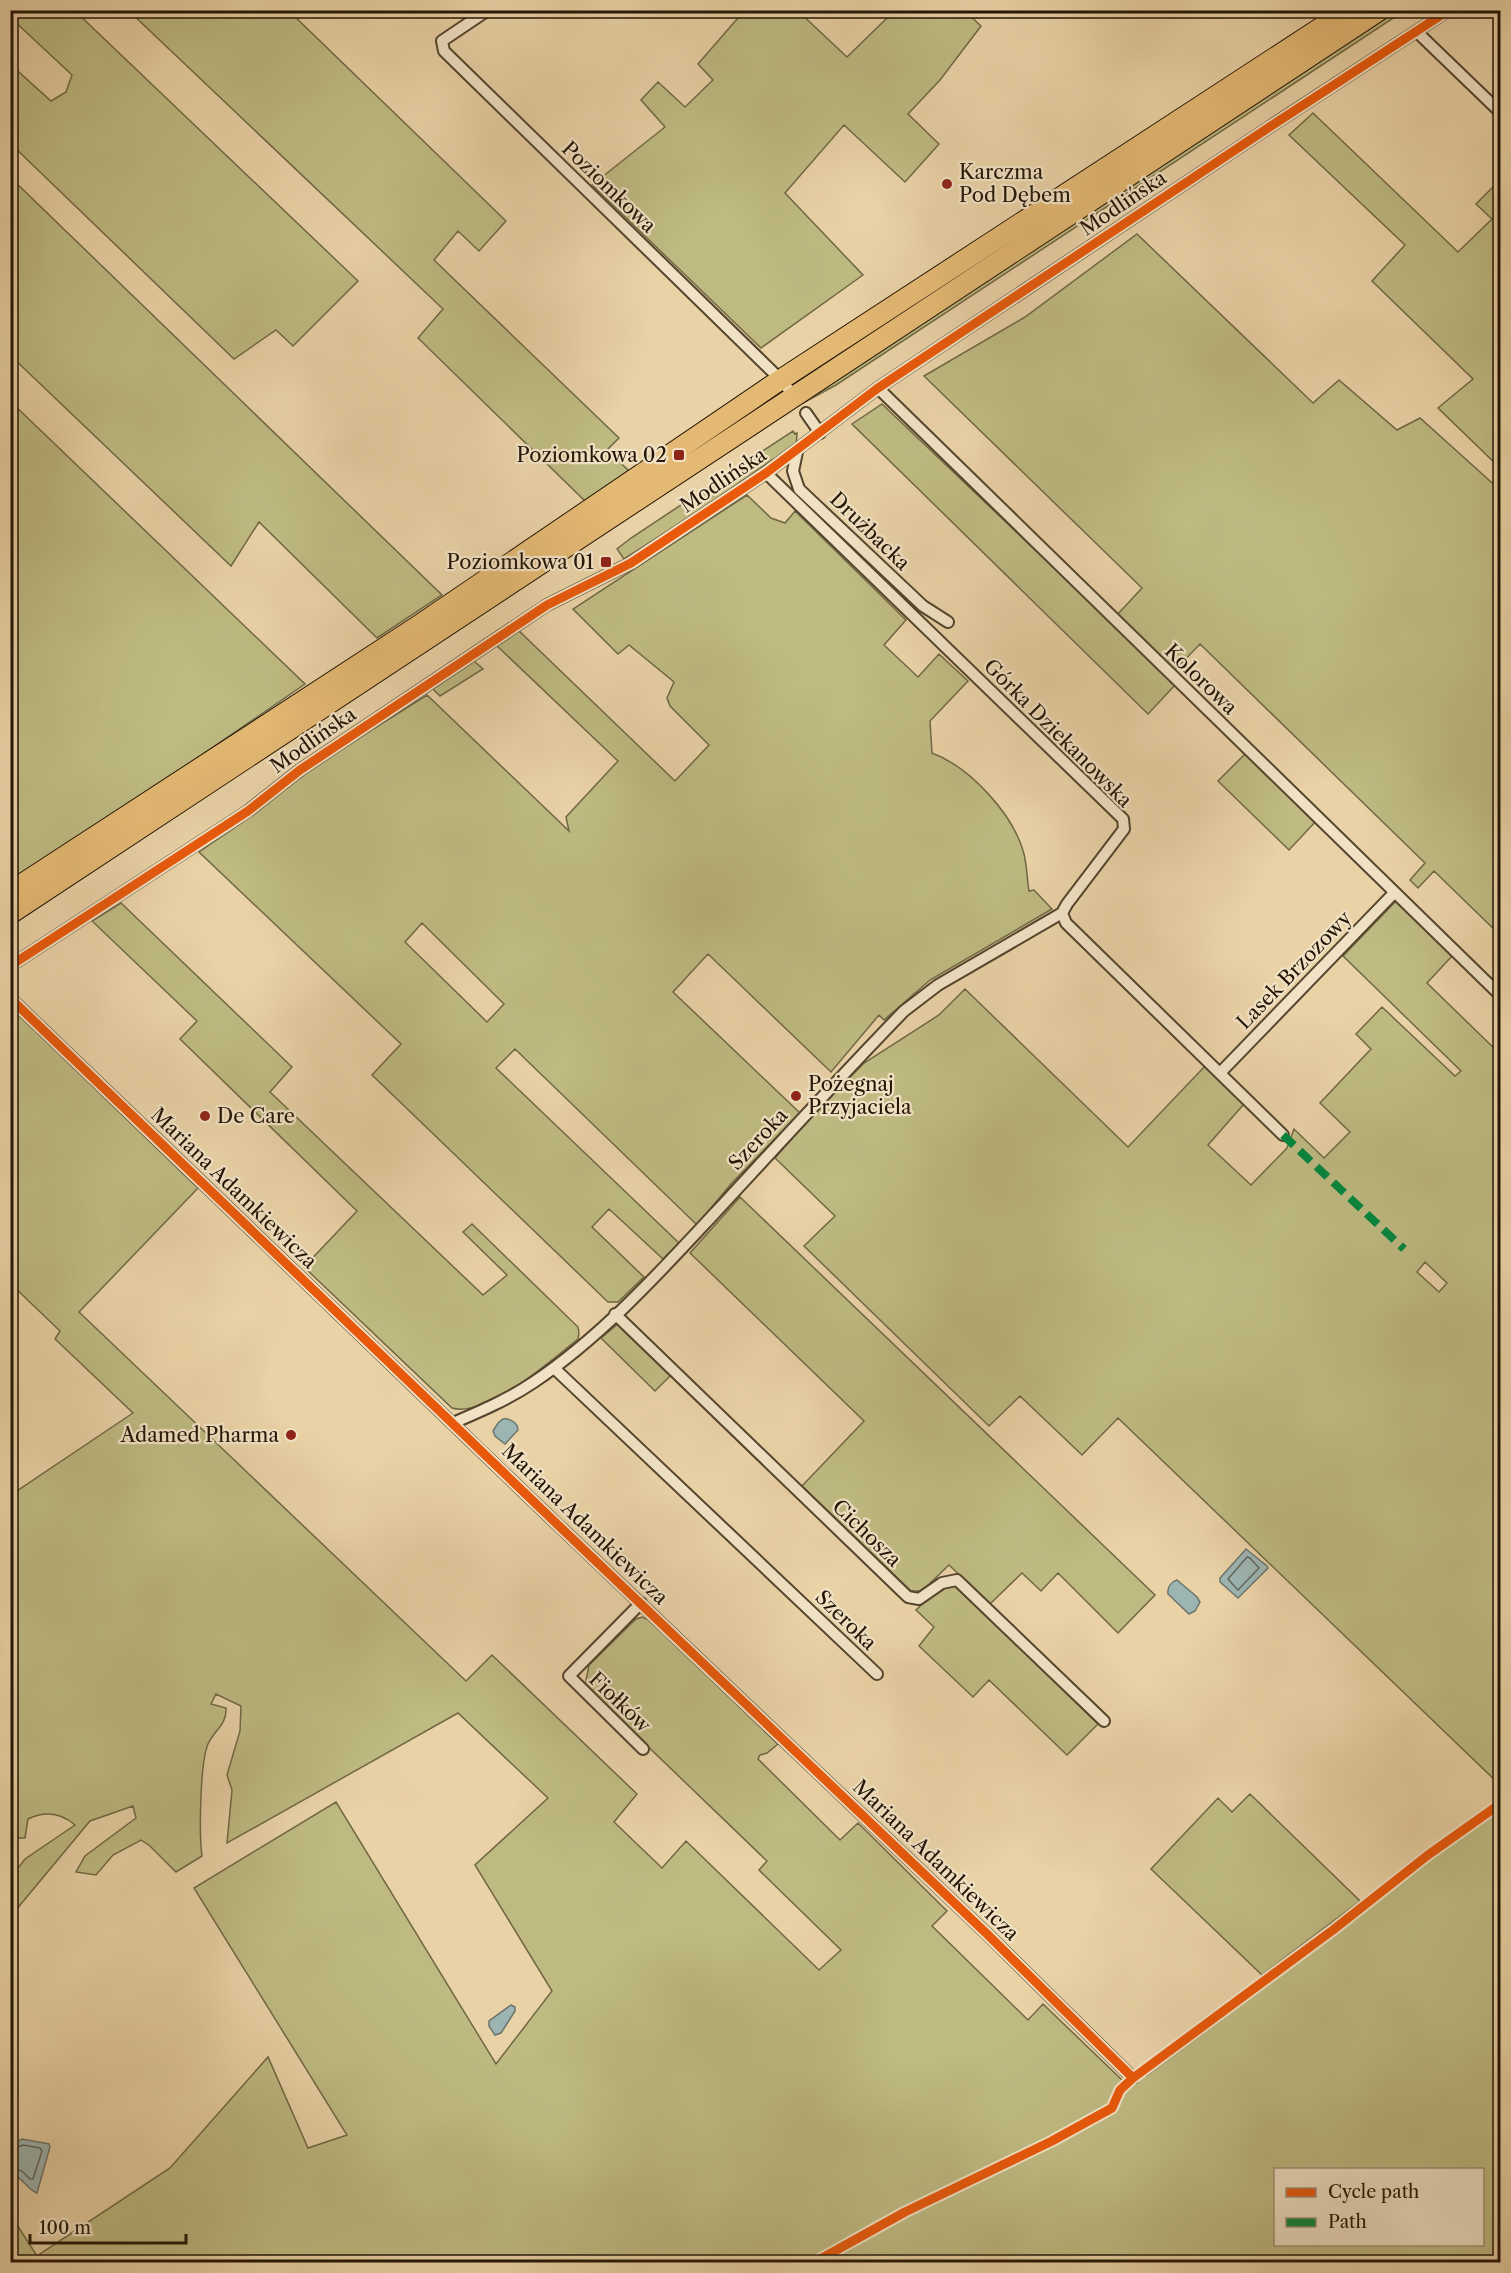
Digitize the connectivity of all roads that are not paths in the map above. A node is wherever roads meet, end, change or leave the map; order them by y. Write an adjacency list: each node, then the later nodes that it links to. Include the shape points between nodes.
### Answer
1 (488, 10): 7 (street, Poziomkowa, via 442,41 444,51)
2 (1348, 10): 7 (highway)
3 (1380, 10): 9 (highway)
4 (1449, 10): 5 (street, Modlińska)
5 (1417, 32): 6 (street); 8 (street, Modlińska)
6 (1500, 112)
7 (781, 380): 9 (street, Poziomkowa); 15 (highway, via 418,626)
8 (878, 388): 11 (street, Modlińska); 16 (street, Kolorowa)
9 (794, 396): 18 (highway)
10 (806, 413): 11 (street)
11 (820, 433): 12 (street, Modlińska)
12 (797, 451): 13 (street, Modlińska); 14 (street, Drużbacka, via 793,471 800,489 923,606)
13 (766, 473): 17 (street, Górka Dziekanowska, via 1123,819 1124,830); 19 (street, Modlińska, via 631,563 528,617 300,770 248,811)
14 (948, 622)
15 (10, 892)
16 (1394, 893): 20 (street, Kolorowa); 22 (street, Lasek Brzozowy)
17 (1062, 913): 22 (street, via 1065,923); 24 (street, Szeroka, via 938,985 904,1011)
18 (10, 914)
19 (10, 966)
20 (1500, 995)
21 (10, 998): 26 (street, Mariana Adamkiewicza)
22 (1220, 1072): 23 (street)
23 (1283, 1135)
24 (615, 1314): 25 (street, Szeroka); 29 (street, Cichosza, via 908,1598 919,1599 942,1583 957,1580)
25 (554, 1368): 26 (street, Szeroka, via 513,1395); 28 (street, Szeroka)
26 (453, 1423): 27 (street, Mariana Adamkiewicza)
27 (641, 1604): 30 (street, Fiołków, via 569,1676); 31 (street, Mariana Adamkiewicza)
28 (877, 1674)
29 (1104, 1721)
30 (643, 1749)
31 (1133, 2078)

